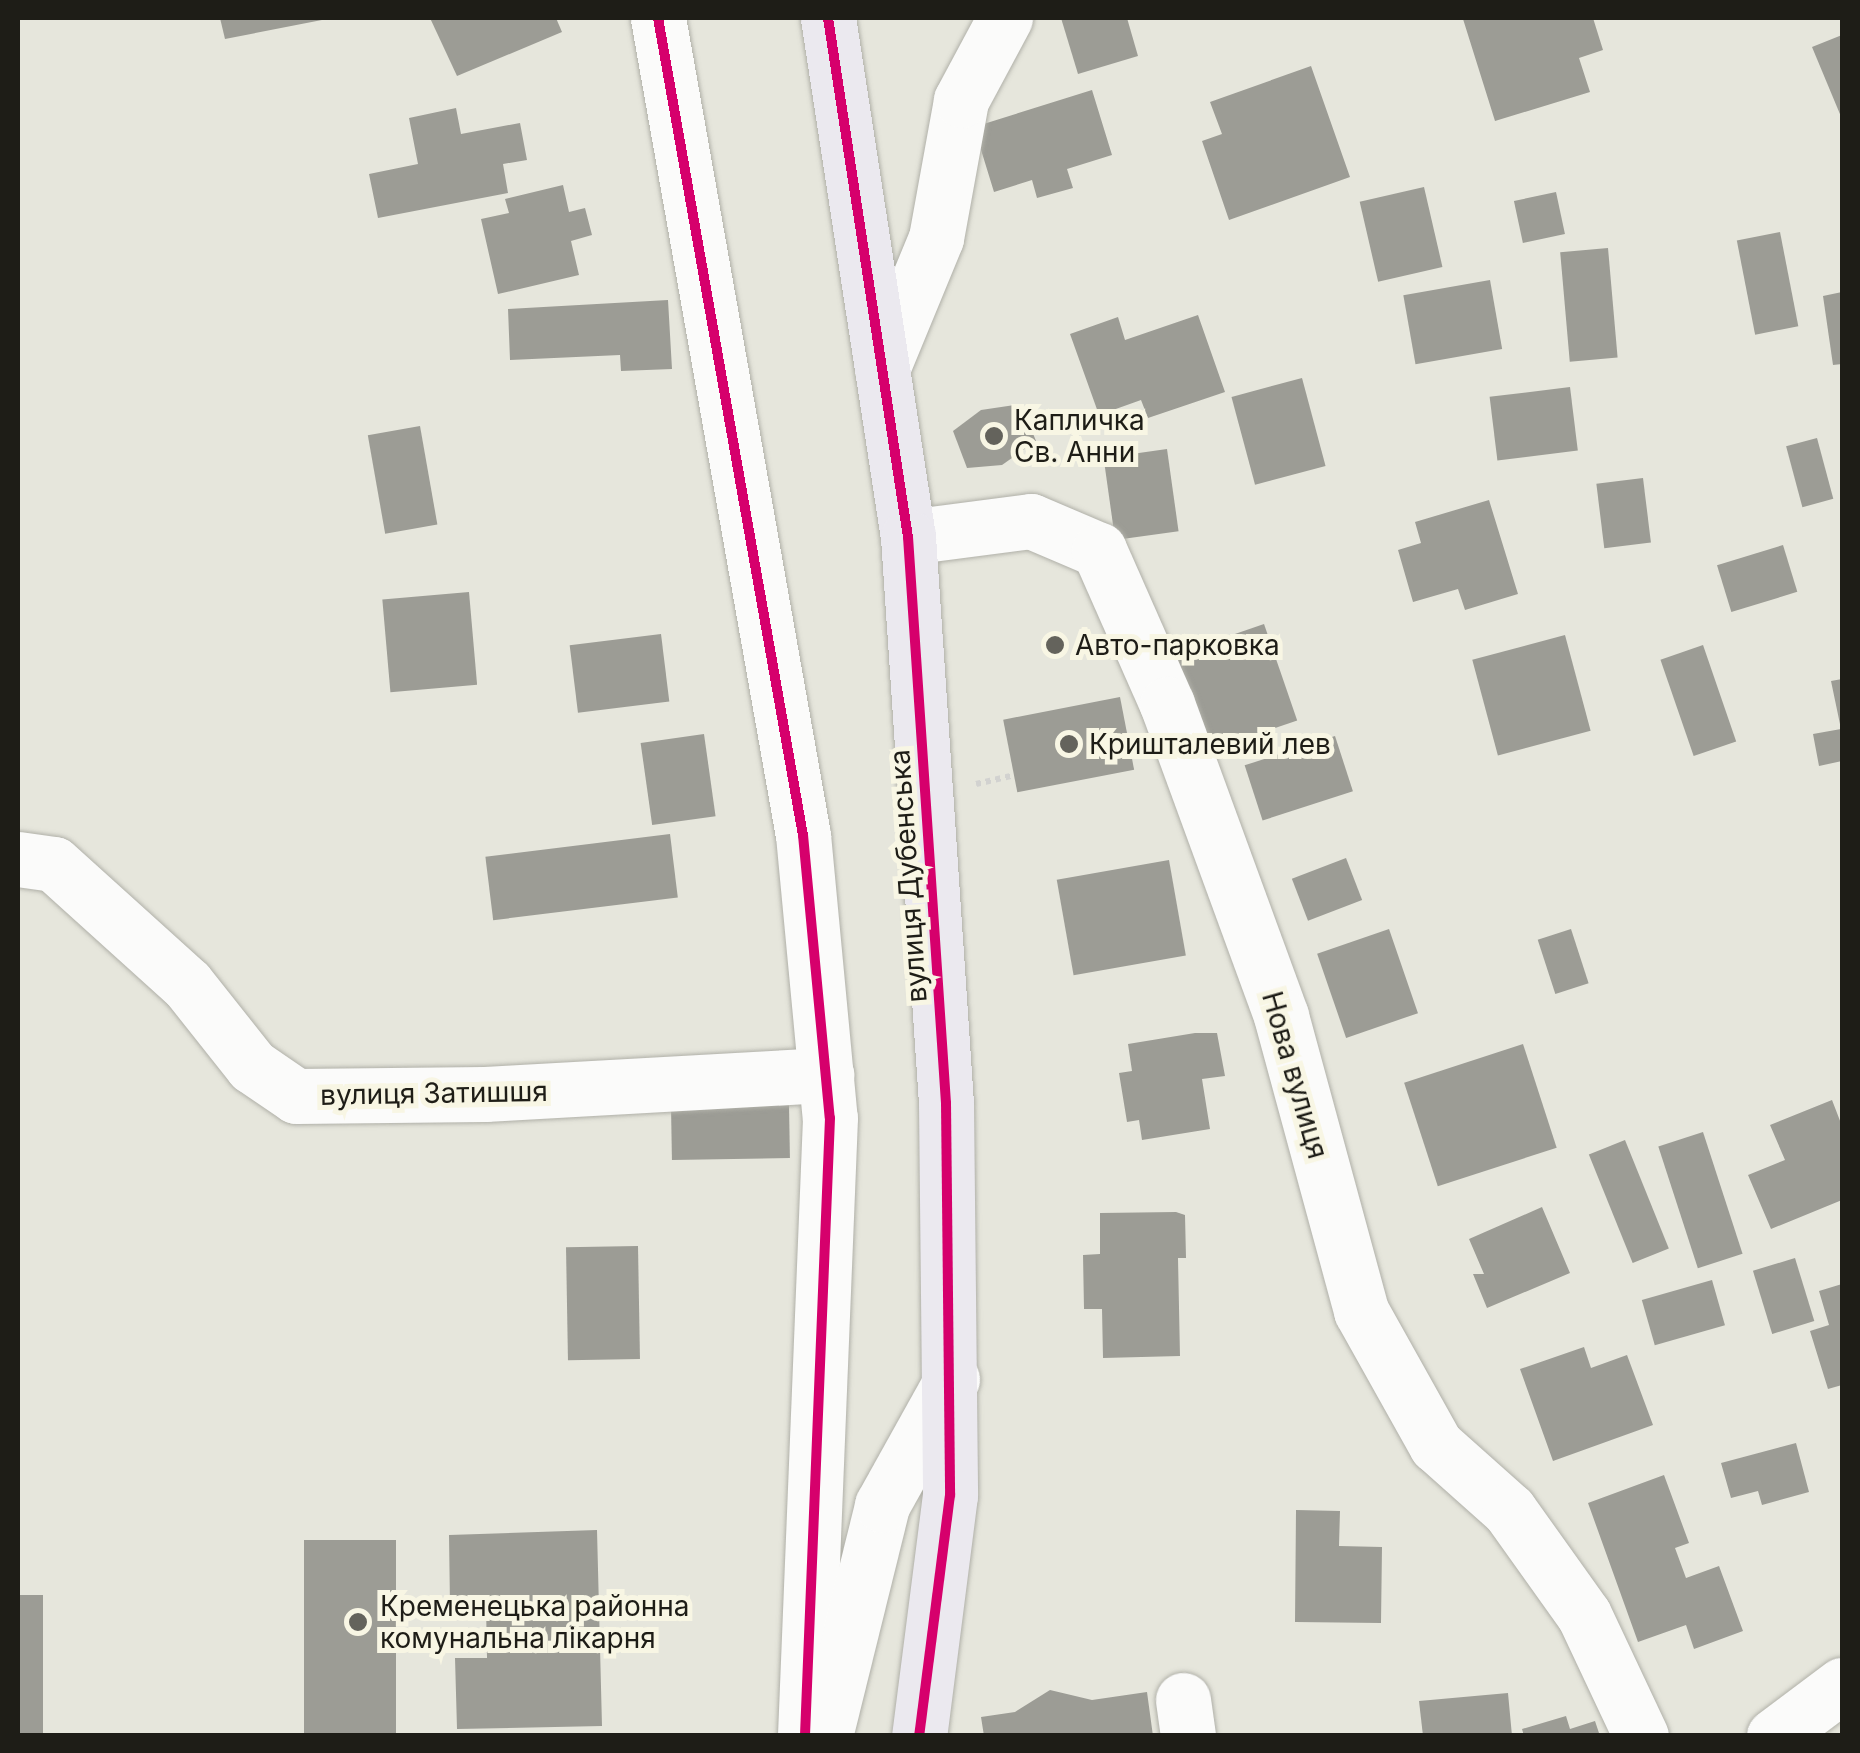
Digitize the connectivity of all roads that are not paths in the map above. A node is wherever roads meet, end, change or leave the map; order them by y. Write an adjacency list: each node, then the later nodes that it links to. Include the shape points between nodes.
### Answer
1 (658, 18): 7 (street, via 803,834)
2 (828, 18): 4 (main road, вулиця Дубенська)
3 (1005, 18): 4 (street, via 961,100 936,238)
4 (882, 369): 5 (main road, вулиця Дубенська)
5 (908, 537): 8 (main road, вулиця Дубенська, via 946,1103); 13 (street, Нова вулиця, via 1031,521 1099,550 1168,704 1281,1016 1361,1311 1436,1445 1508,1510 1584,1615)
6 (18, 859): 7 (street, вулиця Затишшя, via 54,864 187,984 252,1066 296,1096 485,1094)
7 (826, 1075): 10 (street, via 830,1118)
8 (952, 1379): 11 (street, via 882,1505); 12 (main road, вулиця Дубенська, via 950,1495)
9 (1842, 1684): 14 (street)
10 (805, 1736)
11 (826, 1736)
12 (919, 1736)
13 (1641, 1736)
14 (1774, 1736)

